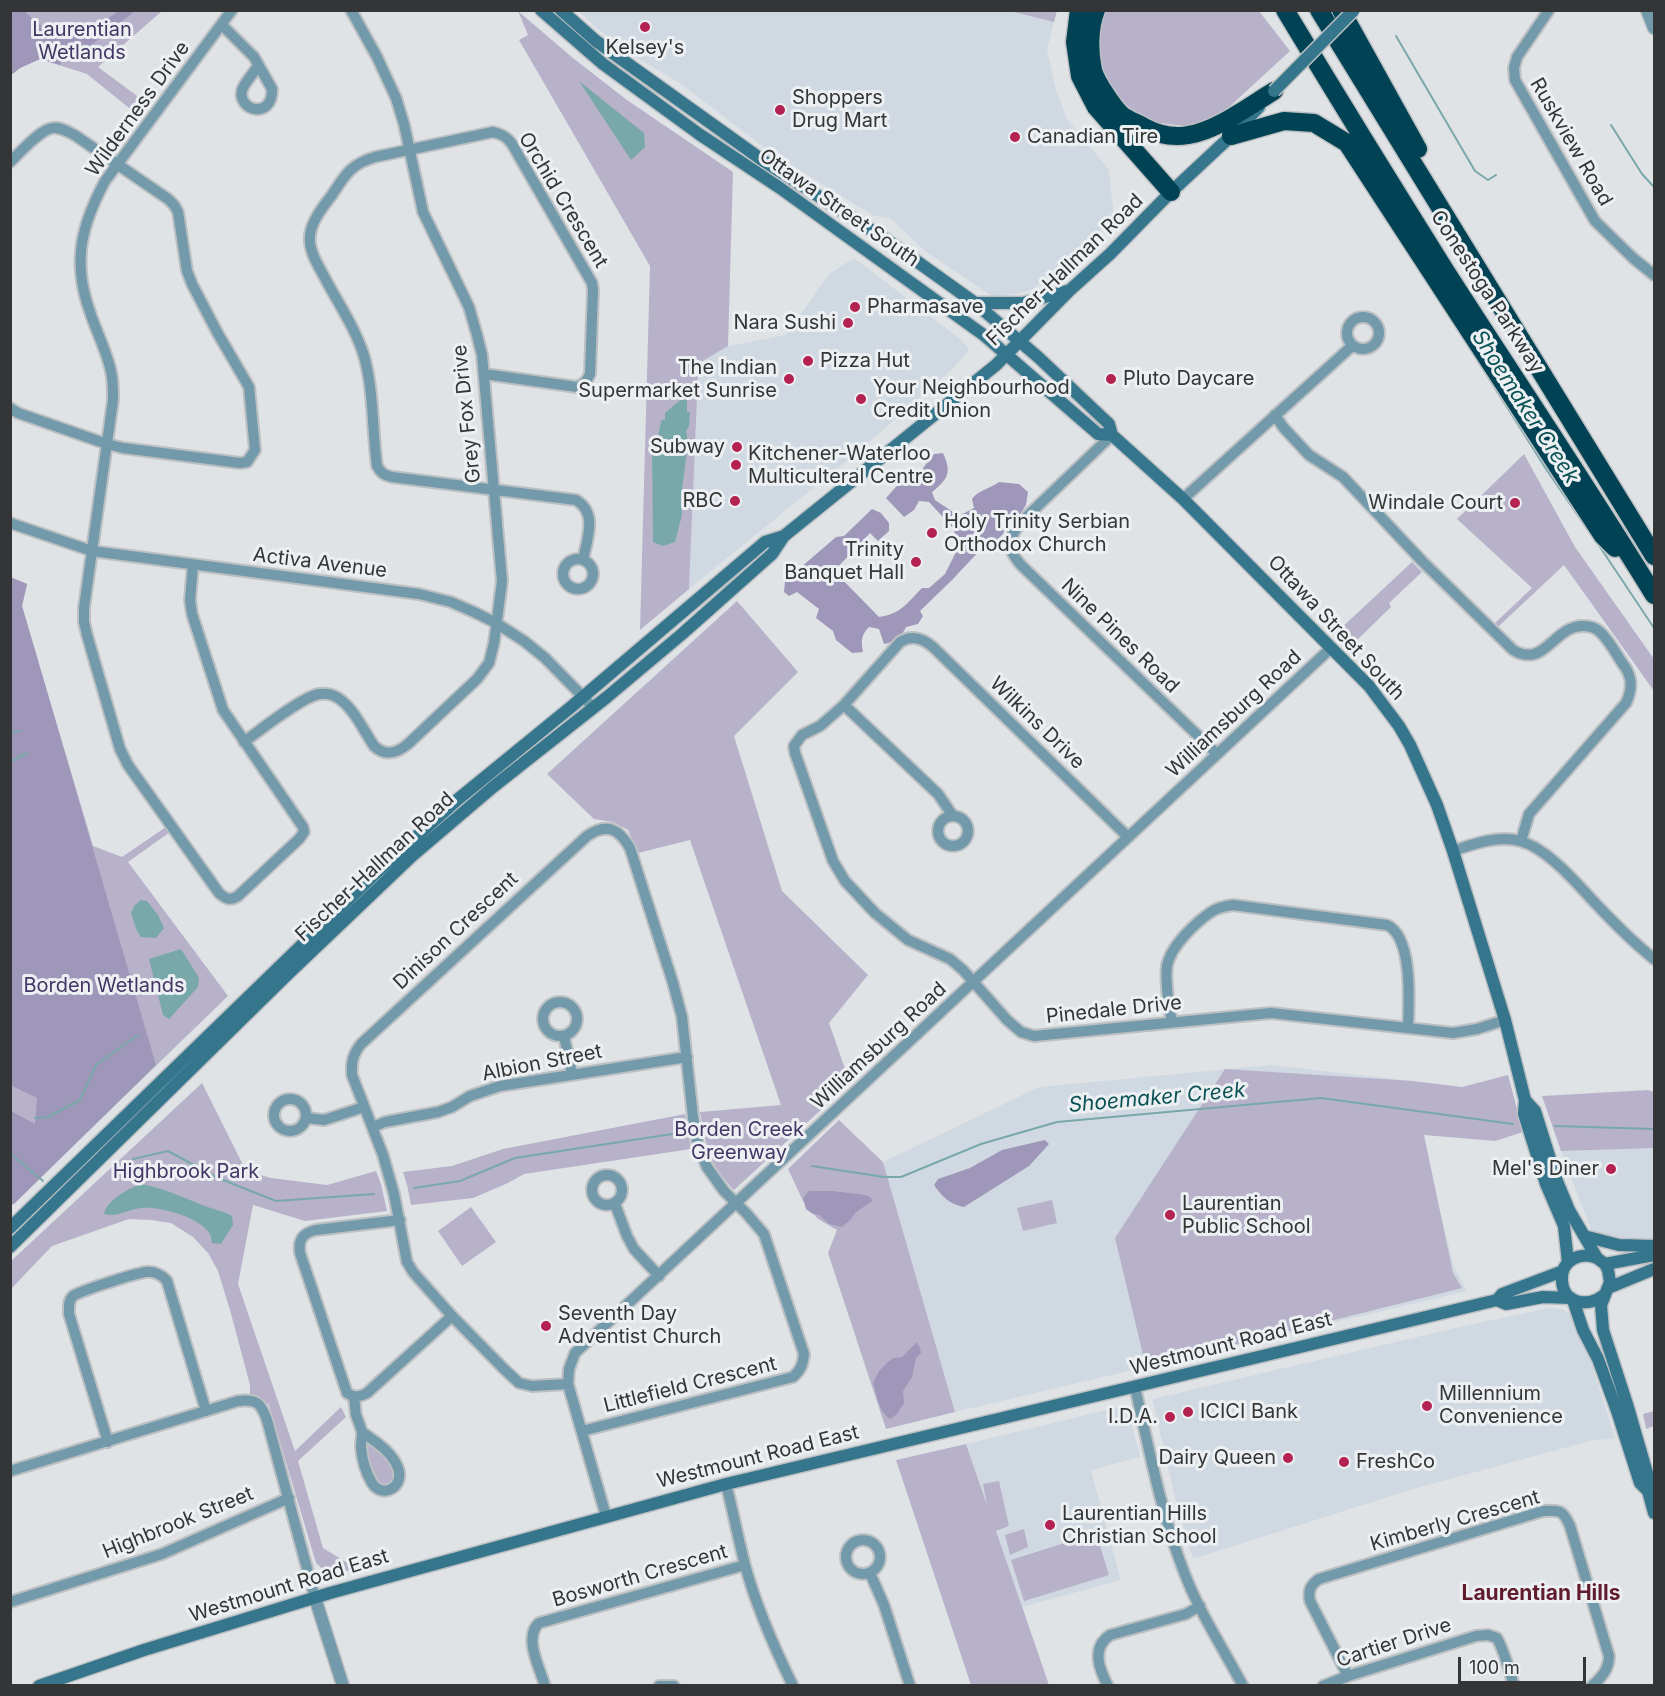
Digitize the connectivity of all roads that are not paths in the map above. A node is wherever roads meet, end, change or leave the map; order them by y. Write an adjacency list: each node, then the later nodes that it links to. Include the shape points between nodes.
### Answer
1 (232, 10): 14 (street, Wilderness Drive)
2 (351, 10): 20 (street, Grey Fox Drive, via 396,98)
3 (541, 10): 30 (main road, Ottawa Street South, via 603,64 985,336)
4 (561, 10): 27 (main road, Ottawa Street South, via 596,41 765,162 887,240)
5 (1080, 10): 23 (highway, via 1075,42 1080,76 1096,107)
6 (1096, 10): 17 (highway, via 1091,38 1094,71 1122,116 1149,130 1173,136 1206,131)
7 (1271, 10): 18 (highway, via 1334,105)
8 (1285, 10): 18 (highway, Conestoga Parkway)
9 (1319, 10): 24 (highway, Conestoga Parkway)
10 (1341, 10): 24 (highway, via 1456,217)
11 (1354, 10): 17 (main road, Fischer-Hallman Road, bridge)
12 (1549, 10): 25 (street, Ruskview Road, via 1517,57 1515,80 1595,221)
13 (1647, 10): 15 (street)
14 (222, 25): 16 (street, via 250,52); 22 (street, Wilderness Drive)
15 (1654, 28)
16 (258, 66)
17 (1274, 91): 19 (main road, Fischer-Hallman Road)
18 (1354, 124): 44 (highway, Conestoga Parkway)
19 (1231, 136): 23 (main road, Fischer-Hallman Road); 44 (highway, via 1284,121 1314,123 1347,143 1603,536)
20 (410, 149): 31 (street, Grey Fox Drive, via 423,212 470,307); 31 (street, Orchid Crescent, via 493,132 508,137 592,283 590,374 582,385 569,387); 36 (street, via 365,160 349,170 313,224 313,255 364,357 377,466 381,472 392,477)
21 (10, 162): 22 (street, via 41,133 54,127 76,135)
22 (117, 164): 35 (street, Wilderness Drive, via 86,220 80,270 89,311 113,379); 35 (street, via 168,199 178,212 192,284 249,387 255,450 247,462 240,463)
23 (1168, 196): 26 (main road, Fischer-Hallman Road)
24 (1464, 244): 41 (highway, Conestoga Parkway)
25 (1654, 275)
26 (1071, 290): 27 (main road, via 1023,303); 28 (main road, Fischer-Hallman Road)
27 (975, 303): 28 (main road, Ottawa Street South)
28 (1020, 342): 30 (main road, Fischer-Hallman Road); 34 (main road, Ottawa Street South, via 1109,424)
29 (1352, 346): 33 (street)
30 (1005, 355): 34 (main road, Ottawa Street South, via 1098,434); 39 (main road, Fischer-Hallman Road)
31 (484, 374): 36 (street, Grey Fox Drive)
32 (10, 408): 35 (street)
33 (1275, 415): 37 (street); 56 (street, via 1310,456 1342,477 1514,650 1520,654 1539,653 1562,633 1586,626 1601,633 1629,674 1631,688 1626,703 1529,814)
34 (1112, 435): 37 (main road, Ottawa Street South); 53 (street, Nine Pines Road, via 1020,523 1010,549 1021,565)
35 (107, 444): 40 (street, Wilderness Drive)
36 (493, 489): 42 (street, via 582,503 589,516); 46 (street, Grey Fox Drive, via 502,581)
37 (1183, 499): 48 (main road, Ottawa Street South)
38 (10, 522): 40 (street, Activa Avenue)
39 (784, 536): 49 (main road, Fischer-Hallman Road, via 765,542); 51 (main road, Fischer-Hallman Road, via 772,554)
40 (92, 551): 43 (street, Activa Avenue); 52 (street, Wilderness Drive, via 84,621 120,749 219,893 230,899 238,896 304,832)
41 (1654, 556)
42 (583, 560)
43 (193, 565): 46 (street, Activa Avenue, via 419,594 452,602); 52 (street, via 192,614 223,710)
44 (1644, 578): 45 (highway, Conestoga Parkway)
45 (1654, 595)
46 (496, 623): 49 (street, Activa Avenue, via 545,658); 52 (street, Grey Fox Drive, via 489,663 477,679 398,751 380,751 348,706 327,694 302,701)
47 (918, 638): 50 (street, Pinedale Drive, via 900,642); 55 (street, Wilkins Drive, via 934,648)
48 (1331, 648): 53 (street, Williamsburg Road); 57 (main road, Ottawa Street South, via 1369,686 1399,726 1425,776)
49 (583, 697): 51 (street, Activa Avenue); 74 (main road, Fischer-Hallman Road, via 457,800 375,874)
50 (844, 705): 54 (street, via 938,794); 59 (street, Pinedale Drive, via 820,726 802,735 794,746 833,861 845,881 893,928 908,940 950,959)
51 (594, 707): 77 (main road, Fischer-Hallman Road, via 412,856)
52 (244, 742)
53 (1217, 754): 55 (street, Williamsburg Road)
54 (953, 816)
55 (1128, 837): 59 (street, Williamsburg Road)
56 (1521, 841): 57 (street, via 1488,841); 58 (street, via 1551,859)
57 (1453, 850): 60 (main road, Ottawa Street South)
58 (1654, 959)
59 (973, 983): 61 (street, Pinedale Drive, via 1007,1020 1021,1032 1034,1036); 70 (street, Williamsburg Road)
60 (1505, 1020): 62 (street, Pinedale Drive, via 1454,1033); 66 (main road, Ottawa Street South)
61 (1172, 1022): 62 (street, Pinedale Drive, via 1270,1013); 62 (street, via 1167,966 1174,948 1212,912 1233,905 1394,928 1407,963)
62 (1408, 1028)
63 (564, 1036): 65 (street)
64 (687, 1057): 65 (street, Albion Street); 67 (street, Dinison Crescent, via 673,983 630,848 624,837 602,828 587,836 361,1044 351,1065); 70 (street, Dinison Crescent, via 698,1145 707,1167)
65 (572, 1074): 69 (street, Albion Street, via 485,1090 438,1112)
66 (1525, 1100): 73 (main road, via 1524,1114); 75 (main road, via 1535,1111 1557,1181)
67 (364, 1107): 68 (street, via 324,1120); 69 (street, Dinison Crescent)
68 (306, 1118)
69 (373, 1127): 72 (street, Dinison Crescent)
70 (736, 1203): 82 (street, Williamsburg Road); 91 (street, Littlefield Crescent, via 764,1234 802,1345 800,1370 785,1380)
71 (615, 1204): 82 (street, via 634,1249)
72 (399, 1220): 86 (street, Dinison Crescent, via 407,1262); 89 (street, via 316,1230 304,1234 299,1246 345,1388)
73 (1564, 1226): 80 (main road); 80 (main road)
74 (10, 1228)
75 (1584, 1236): 76 (main road, via 1619,1245); 79 (main road)
76 (1654, 1246)
77 (10, 1247)
78 (1654, 1254): 79 (main road)
79 (1601, 1261): 80 (main road, via 1579,1256); 83 (main road, via 1610,1276)
80 (1561, 1269): 84 (main road, via 1564,1291); 85 (main road, via 1502,1294)
81 (1654, 1269): 83 (main road)
82 (659, 1276): 87 (street, Williamsburg Road, via 575,1353)
83 (1606, 1292): 84 (main road, via 1593,1302); 96 (main road, via 1601,1305 1603,1329 1649,1480)
84 (1572, 1299): 85 (main road, via 1543,1297 1506,1304); 96 (main road, via 1598,1359 1640,1483)
85 (1497, 1300): 88 (main road, Westmount Road East)
86 (452, 1316): 87 (street, Dinison Crescent, via 519,1383); 89 (street, via 367,1393)
87 (568, 1384): 91 (street, Williamsburg Road)
88 (1135, 1387): 95 (main road, Westmount Road East); 104 (street, via 1168,1523)
89 (354, 1397): 92 (street)
90 (206, 1411): 93 (street); 93 (street, via 167,1281 147,1271 81,1292 71,1298 69,1305); 97 (street, via 238,1401 260,1405)
91 (582, 1431): 99 (street, Williamsburg Road)
92 (362, 1432): 92 (street, via 363,1458 372,1483 381,1491 391,1490 398,1484 399,1470 390,1454)
93 (108, 1442): 94 (street)
94 (11, 1471)
95 (726, 1484): 99 (main road, Westmount Road East); 100 (street)
96 (1648, 1491): 98 (main road)
97 (289, 1498): 102 (street); 103 (street, Highbrook Street, via 162,1554)
98 (1654, 1513)
99 (606, 1516): 102 (main road, Westmount Road East)
100 (745, 1565): 108 (street, Bosworth Crescent, via 539,1623 532,1633 532,1642); 111 (street, via 756,1601)
101 (870, 1573): 112 (street)
102 (315, 1598): 106 (main road, Westmount Road East); 107 (street)
103 (10, 1602)
104 (1200, 1606): 113 (street, via 1104,1640 1099,1647 1098,1664); 114 (street)
105 (1348, 1676): 115 (street, Cartier Drive); 116 (street, Cartier Drive, via 1488,1635 1499,1641); 117 (street, Kimberly Crescent, via 1310,1601 1309,1588 1313,1583 1555,1510 1566,1516 1570,1526 1609,1656 1609,1665)
106 (39, 1686)
107 (343, 1686)
108 (545, 1686)
109 (659, 1686): 110 (street)
110 (674, 1686)
111 (793, 1686)
112 (910, 1686)
113 (1108, 1686)
114 (1243, 1686)
115 (1323, 1686)
116 (1514, 1686)
117 (1592, 1686)

